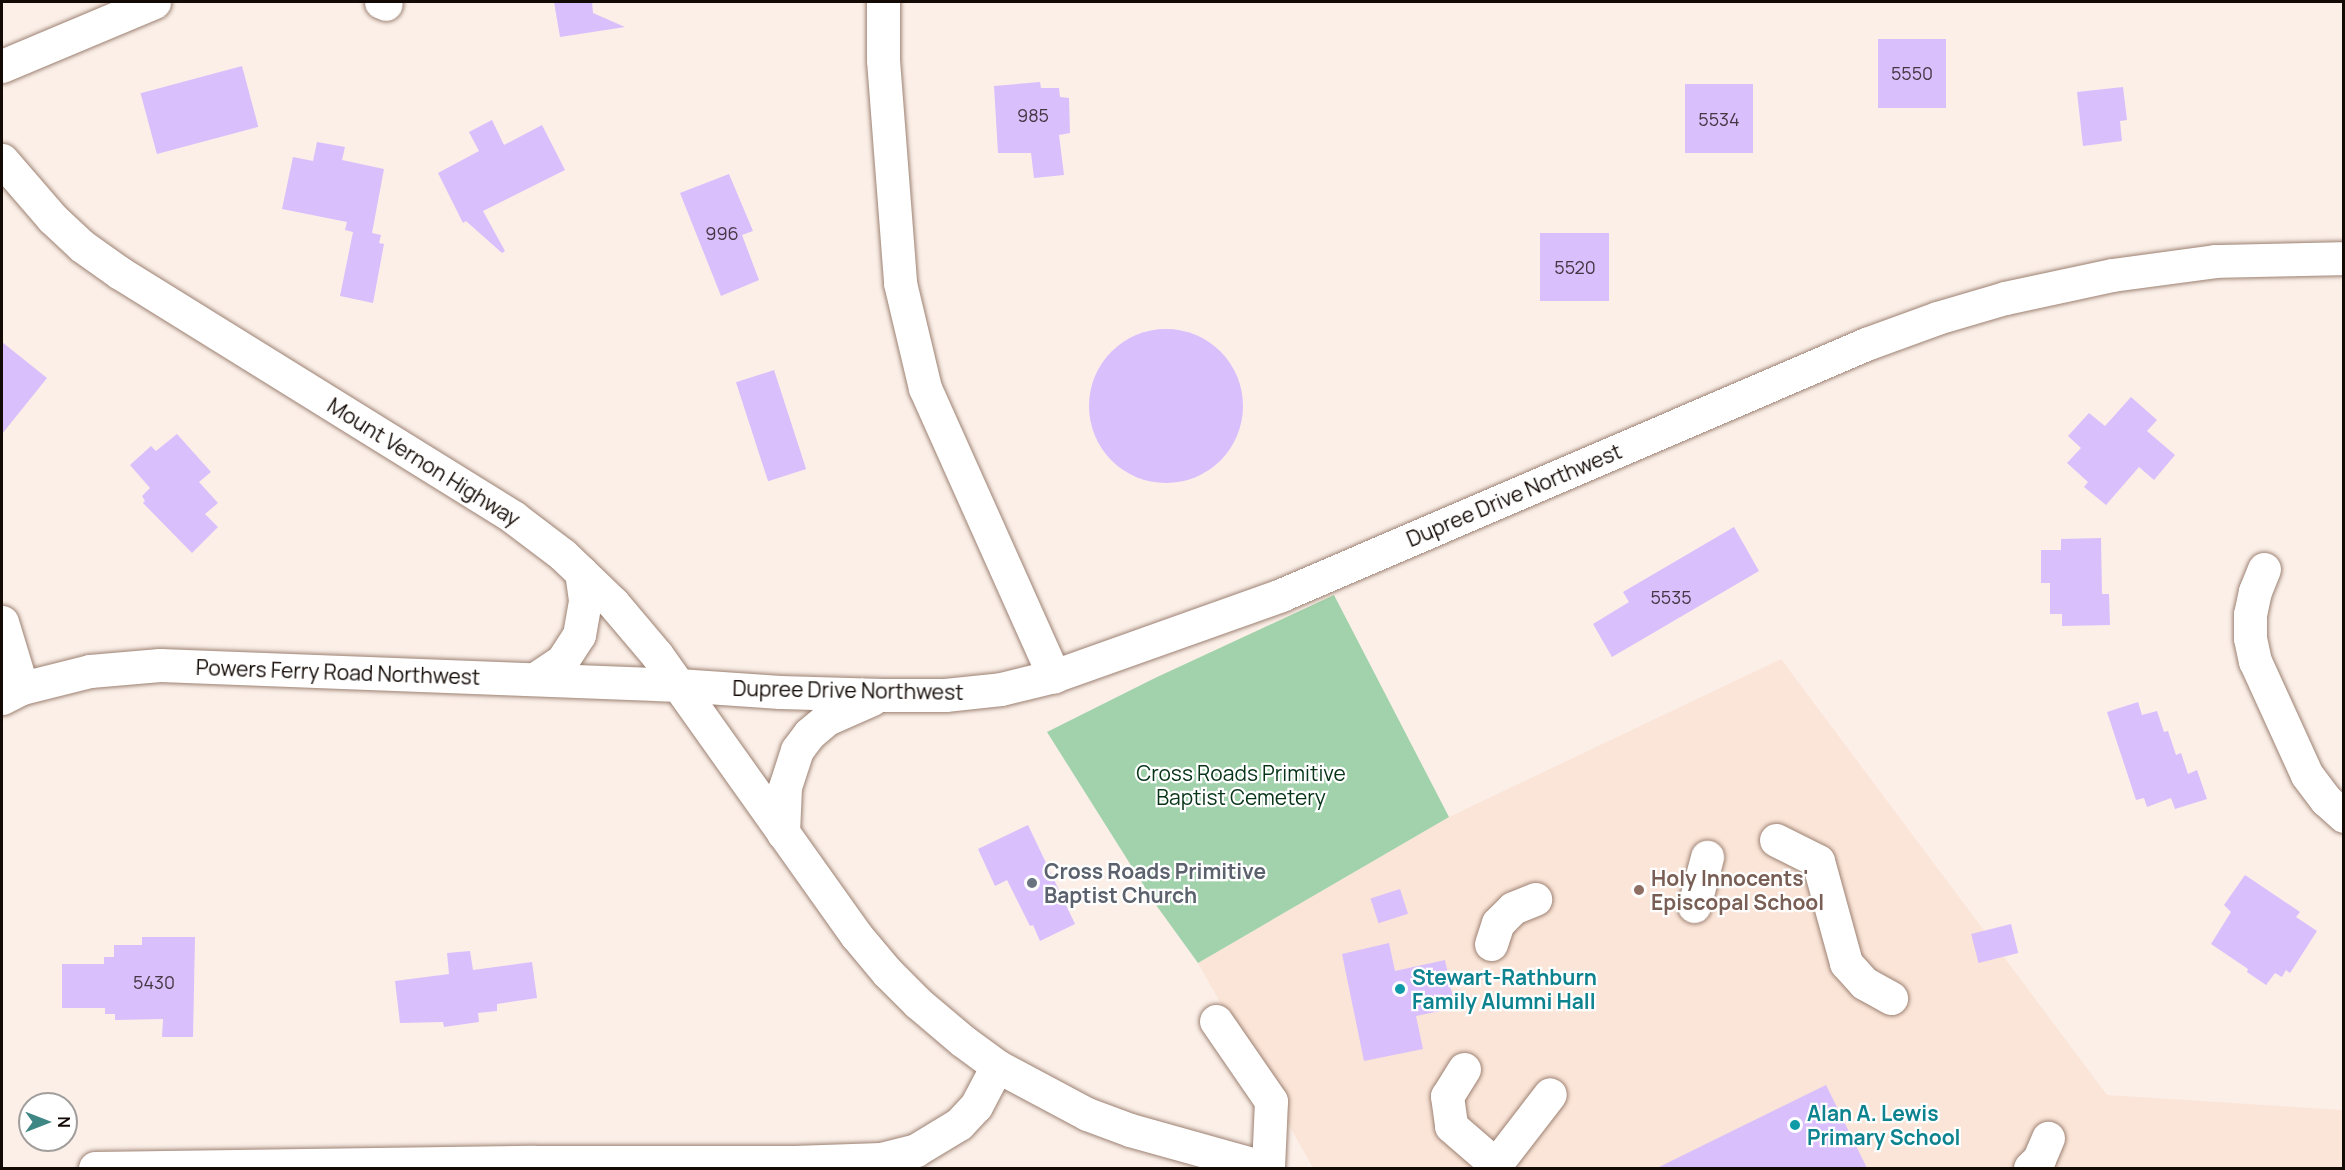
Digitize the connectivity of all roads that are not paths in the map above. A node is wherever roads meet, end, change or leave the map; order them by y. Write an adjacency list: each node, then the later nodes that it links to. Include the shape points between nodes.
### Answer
1 (154, 2): 3 (street)
2 (882, 2): 9 (street, via 900,283 925,388)
3 (2, 66)
4 (2, 160): 7 (street, Mount Vernon Highway, via 82,246 513,517)
5 (2343, 258): 9 (street, Dupree Drive Northwest, via 2216,261 2112,275 2005,298 1937,318 1858,347 1281,595)
6 (2264, 569): 14 (street, via 2254,591 2250,614 2254,661 2307,775)
7 (581, 572): 10 (street, via 585,600 579,635 562,661); 11 (street, Mount Vernon Highway, via 635,628)
8 (2, 622): 12 (street)
9 (1054, 676): 13 (street, Dupree Drive Northwest, via 974,692)
10 (535, 679): 11 (street, Powers Ferry Road Northwest); 12 (street, Powers Ferry Road Northwest, via 160,665 90,671)
11 (678, 684): 13 (street, Dupree Drive Northwest); 15 (street, Mount Vernon Highway)
12 (12, 693)
13 (883, 695): 15 (street, via 827,719 796,750 785,787)
14 (2343, 816)
15 (783, 833): 23 (street, Mount Vernon Highway, via 887,972 918,1003)
16 (1776, 840): 21 (street, via 1818,861 1846,963 1864,983)
17 (1707, 857): 19 (street)
18 (1535, 898): 20 (street, via 1513,908 1498,923)
19 (1694, 906)
20 (1491, 944)
21 (1891, 998)
22 (1216, 1021): 30 (street, via 1271,1101)
23 (997, 1066): 27 (street, via 976,1106 959,1124 916,1150 881,1159); 30 (street, via 1042,1092 1109,1122)
24 (1464, 1069): 28 (street, via 1447,1096 1451,1126)
25 (1550, 1094): 28 (street)
26 (2048, 1138): 31 (street, via 2039,1159)
27 (793, 1165): 29 (street, via 534,1162)
28 (1494, 1166)
29 (95, 1168)
30 (1267, 1168)
31 (2030, 1168)

